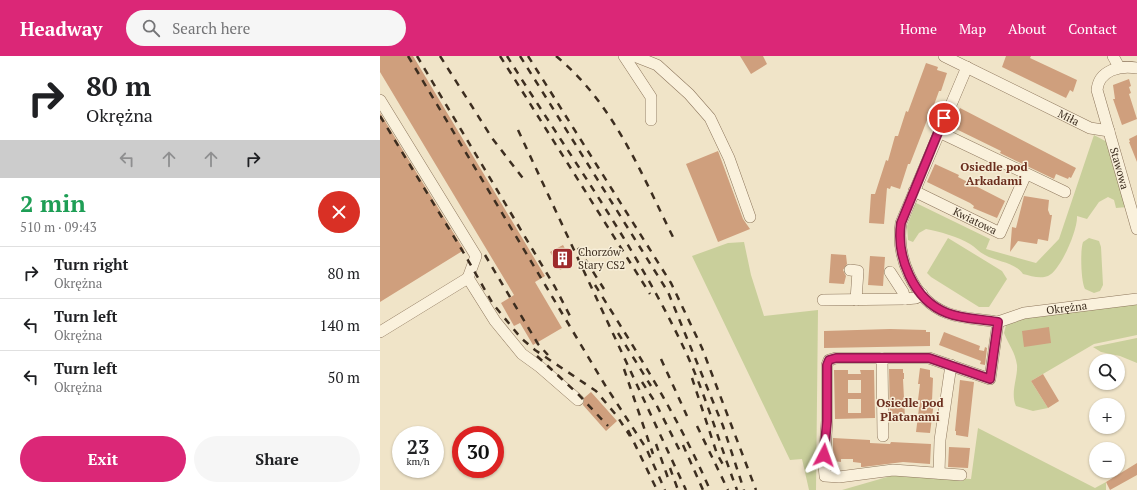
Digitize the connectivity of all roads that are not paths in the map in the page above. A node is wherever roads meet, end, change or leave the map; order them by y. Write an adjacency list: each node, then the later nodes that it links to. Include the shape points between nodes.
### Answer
1 (624, 56): 9 (street, via 651,97)
2 (634, 56): 15 (street, via 657,65 689,94 710,118 729,158)
3 (944, 56): 5 (street, Miła)
4 (1113, 56): 6 (street)
5 (967, 67): 10 (street, Miła, via 1090,128); 11 (street, Okrężna)
6 (1118, 67): 7 (street); 10 (street, via 1104,75 1098,87)
7 (1137, 68)
8 (380, 100): 19 (street, via 476,256)
9 (651, 120)
10 (1109, 131): 16 (street, Stawowa)
11 (939, 132): 12 (street); 13 (street, Okrężna)
12 (1026, 174): 13 (street, Kwiatowa, via 1000,233); 14 (street)
13 (914, 191): 20 (street, Okrężna, via 901,223 899,244 905,267)
14 (1065, 192)
15 (750, 217)
16 (1137, 229)
17 (850, 270): 24 (street, via 858,271)
18 (890, 272): 21 (street)
19 (468, 278): 26 (street); 29 (street, via 495,321 518,350)
20 (922, 294): 21 (street, via 916,298); 25 (street, Okrężna, via 935,307 947,313)
21 (905, 299): 24 (street)
22 (1137, 299): 25 (street, Okrężna, via 1024,313)
23 (823, 300): 24 (street)
24 (856, 300)
25 (998, 322): 28 (street, via 990,379)
26 (380, 332)
27 (882, 358): 28 (street, via 921,358); 30 (street); 31 (street, via 829,360 825,476 839,477 893,470)
28 (951, 365): 31 (street, via 940,440)
29 (578, 400)
30 (883, 436)
31 (939, 473): 32 (street)
32 (961, 475)

